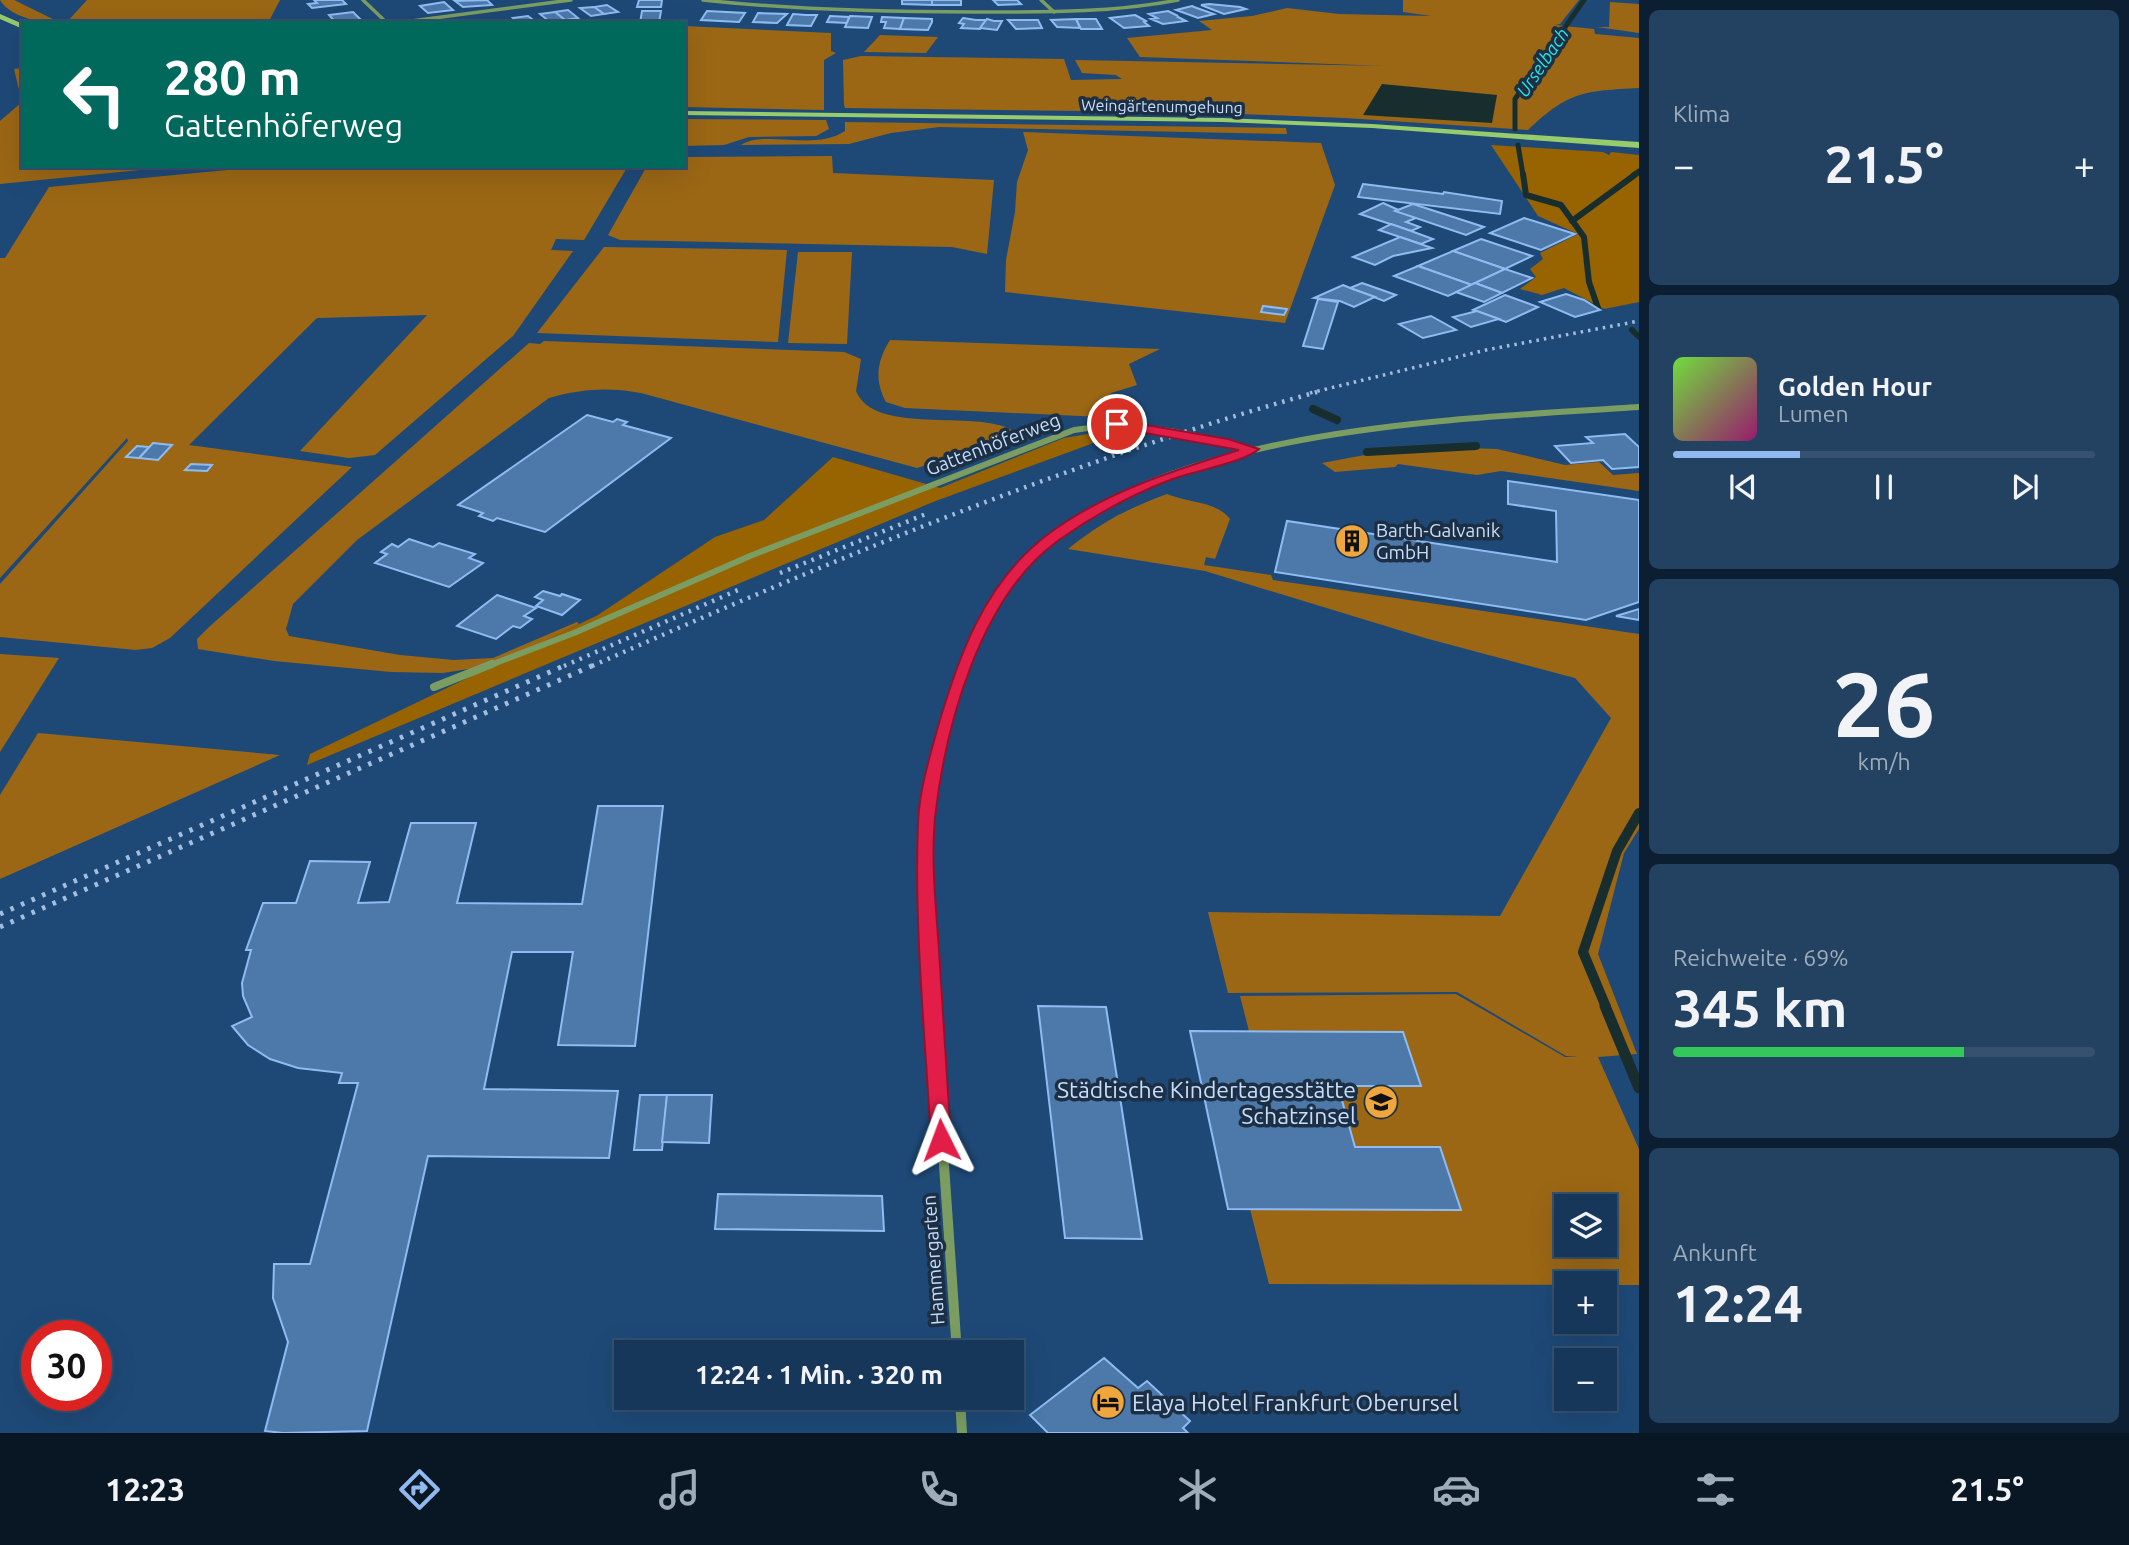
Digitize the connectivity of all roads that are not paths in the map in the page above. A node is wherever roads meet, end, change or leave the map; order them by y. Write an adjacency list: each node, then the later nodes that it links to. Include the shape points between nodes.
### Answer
1 (363, 0): 8 (street)
2 (571, 0): 9 (street)
3 (703, 0): 6 (street, via 876,10)
4 (1041, 0): 6 (street)
5 (1178, 0): 6 (street)
6 (1054, 12)
7 (0, 16): 10 (main road)
8 (385, 21)
9 (411, 21)
10 (21, 26)
11 (686, 113): 12 (main road, Weingärtenumgehung, via 1223,120)
12 (1639, 145)
13 (1639, 407): 14 (street, Gattenhöferweg, via 1401,427)
14 (1253, 449): 15 (street, Gattenhöferweg, via 1117,424 1074,430 750,556 574,633); 16 (street, Hammergarten, via 1132,491 1052,538 1003,589 984,619 960,676 937,758 927,820 929,942)
15 (435, 687)
16 (956, 1340)
17 (961, 1410): 18 (street)
18 (962, 1433)

